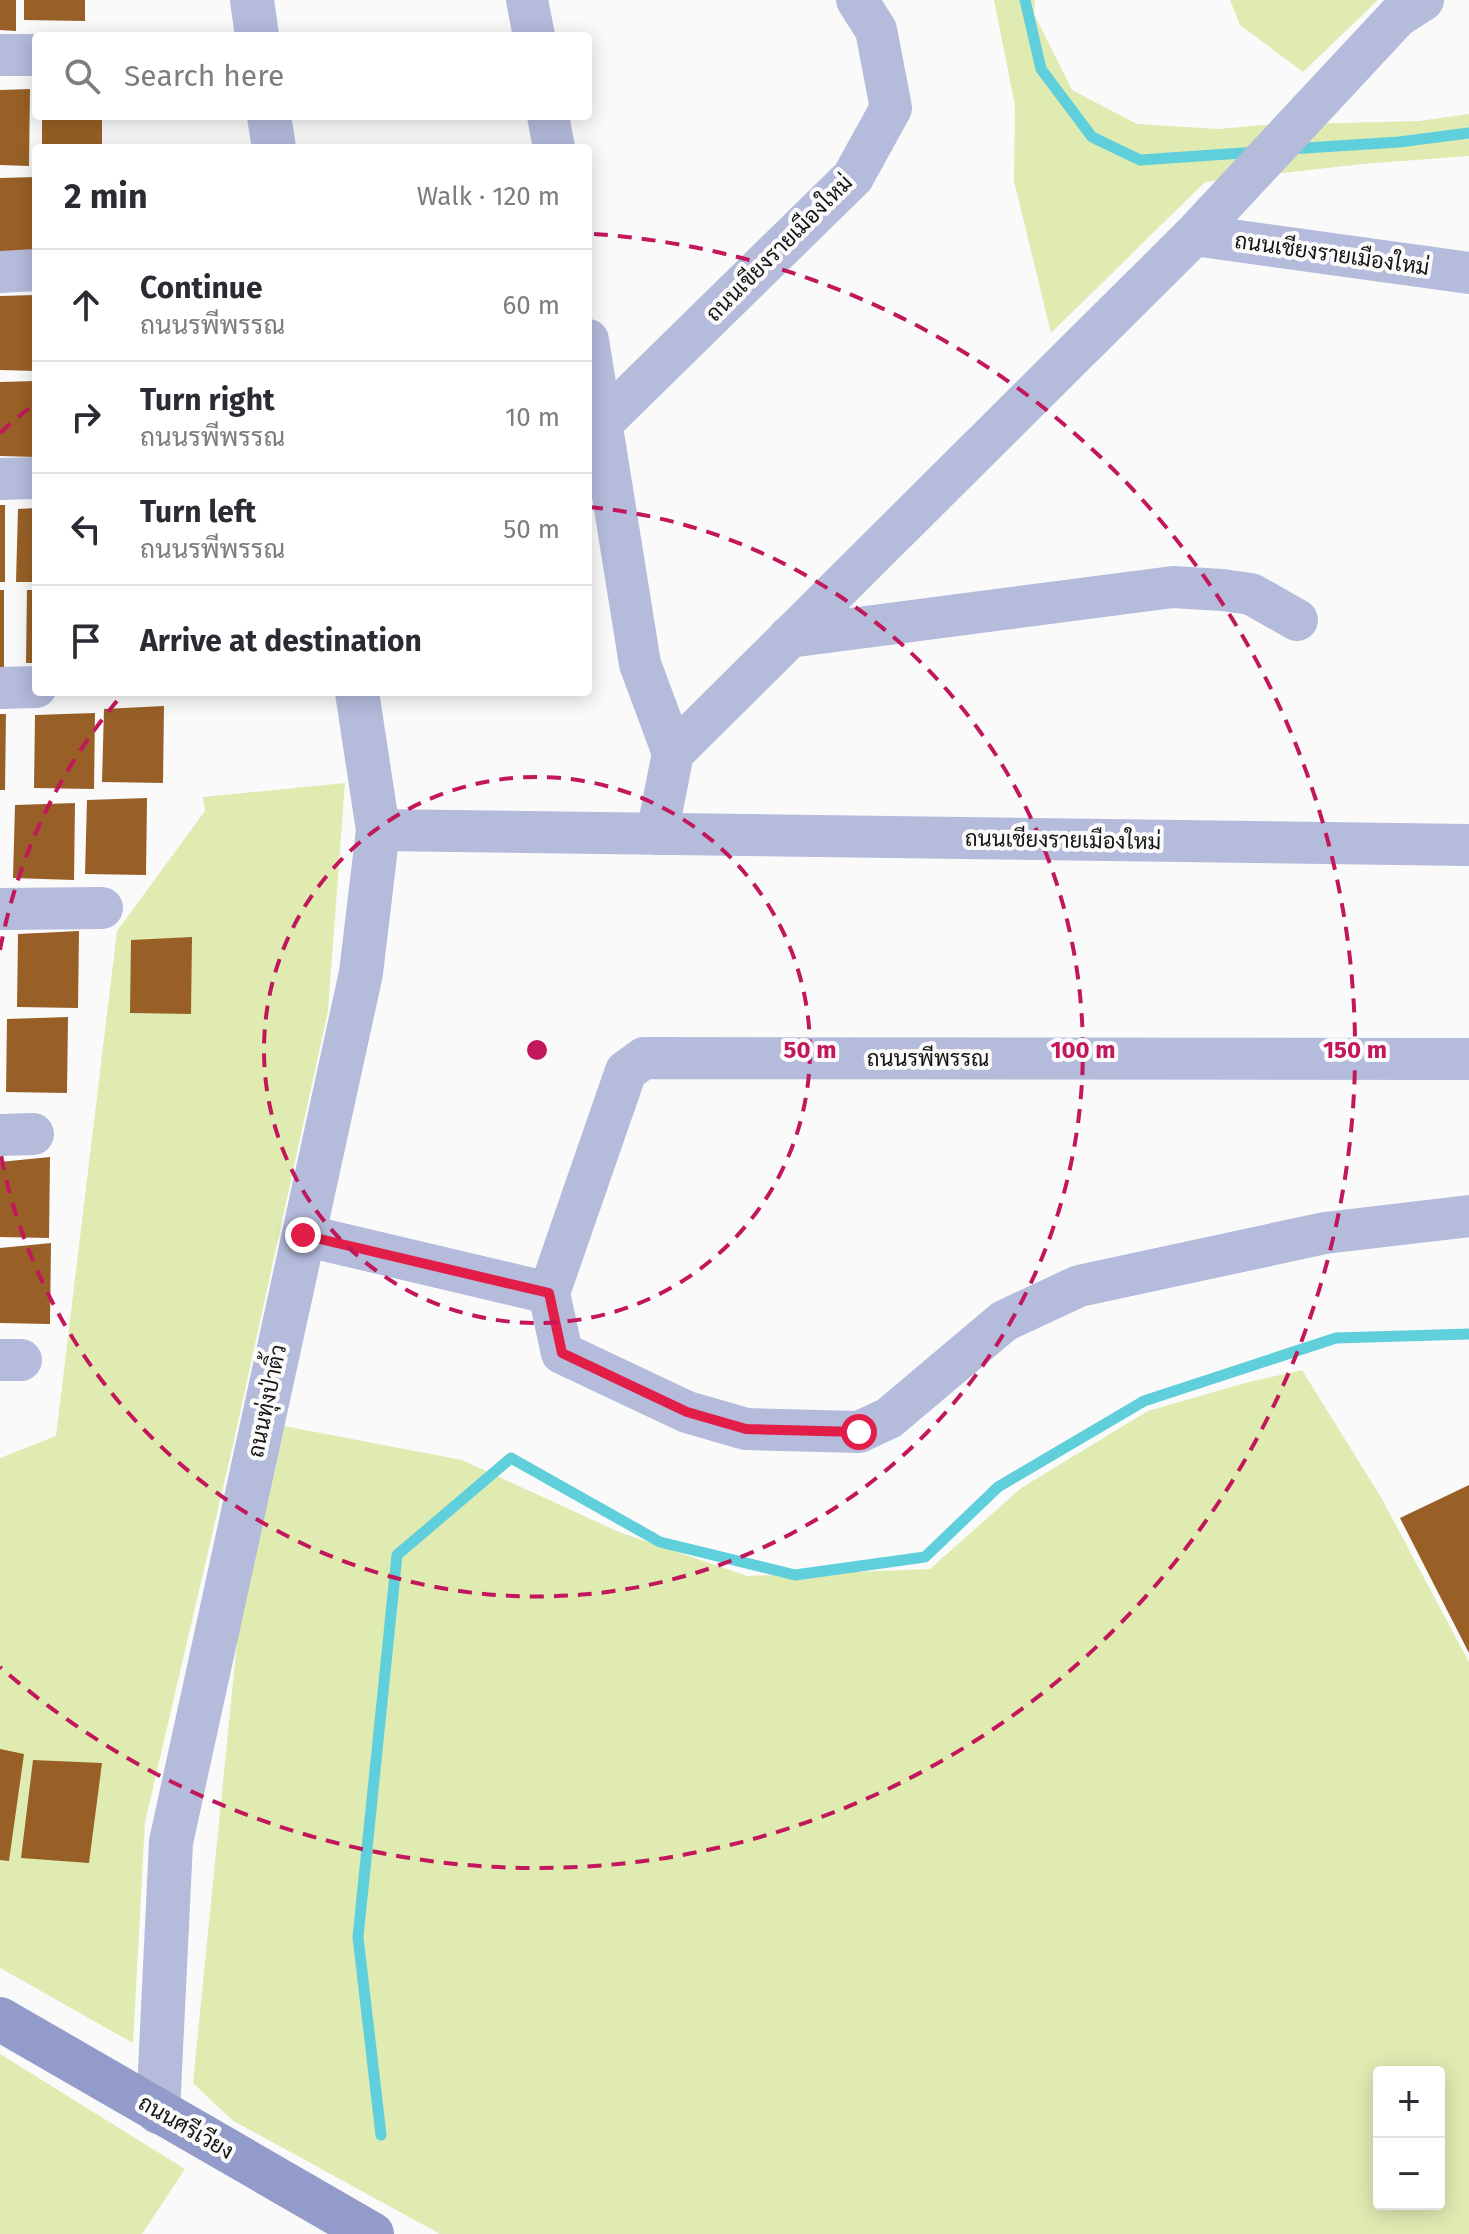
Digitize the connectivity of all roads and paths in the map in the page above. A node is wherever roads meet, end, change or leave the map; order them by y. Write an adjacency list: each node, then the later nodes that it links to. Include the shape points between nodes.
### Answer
1 (252, 0): 5 (street)
2 (527, 0): 6 (street)
3 (857, 0): 18 (street, ถนนเขียงรายเมืองใหม่, via 876,30 891,108 853,177)
4 (1410, 8): 13 (street, ถนนเชียงรายเมืองใหม่)
5 (256, 32)
6 (533, 32)
7 (0, 55): 8 (street)
8 (32, 55)
9 (270, 120): 11 (street)
10 (549, 120): 12 (street)
11 (273, 144)
12 (553, 144)
13 (1194, 235): 16 (street, ถนนเชียงรายเมืองใหม่); 22 (street, ถนนเชียงรายเมืองใหม่)
14 (32, 270): 15 (street)
15 (0, 272)
16 (1469, 273)
17 (592, 362): 18 (street)
18 (603, 422): 26 (street, via 640,664)
19 (32, 478): 20 (street)
20 (0, 479)
21 (1297, 620): 22 (street, via 1251,594 1173,587)
22 (789, 637): 26 (street, ถนนเชียงรายเมืองใหม่)
23 (32, 687): 24 (street)
24 (0, 688)
25 (358, 696): 27 (street, ถนนทุ่งป่าติ้ว)
26 (673, 753): 28 (street)
27 (378, 830): 28 (street, ถนนเชียงรายเมืองใหม่); 34 (street, ถนนทุ่งป่าติ้ว, via 361,973)
28 (657, 834): 29 (street, ถนนเชียงรายเมืองใหม่)
29 (1469, 845)
30 (102, 908): 31 (street)
31 (0, 909)
32 (1469, 1059): 35 (street, ถนนรพีพรรณ, via 644,1058 626,1071)
33 (1469, 1216): 35 (street, via 1325,1233 1079,1286 1004,1321 889,1418 859,1432 746,1429 687,1412 562,1353)
34 (303, 1235): 35 (street); 37 (street, ถนนทุ่งป่าติ้ว, via 171,1842)
35 (549, 1293)
36 (0, 2019): 37 (main road, ถนนศรีเวียง)
37 (158, 2112): 38 (main road, ถนนศรีเวียง)
38 (321, 2220): 39 (main road, ถนนศรีเวียง)
39 (372, 2234)

